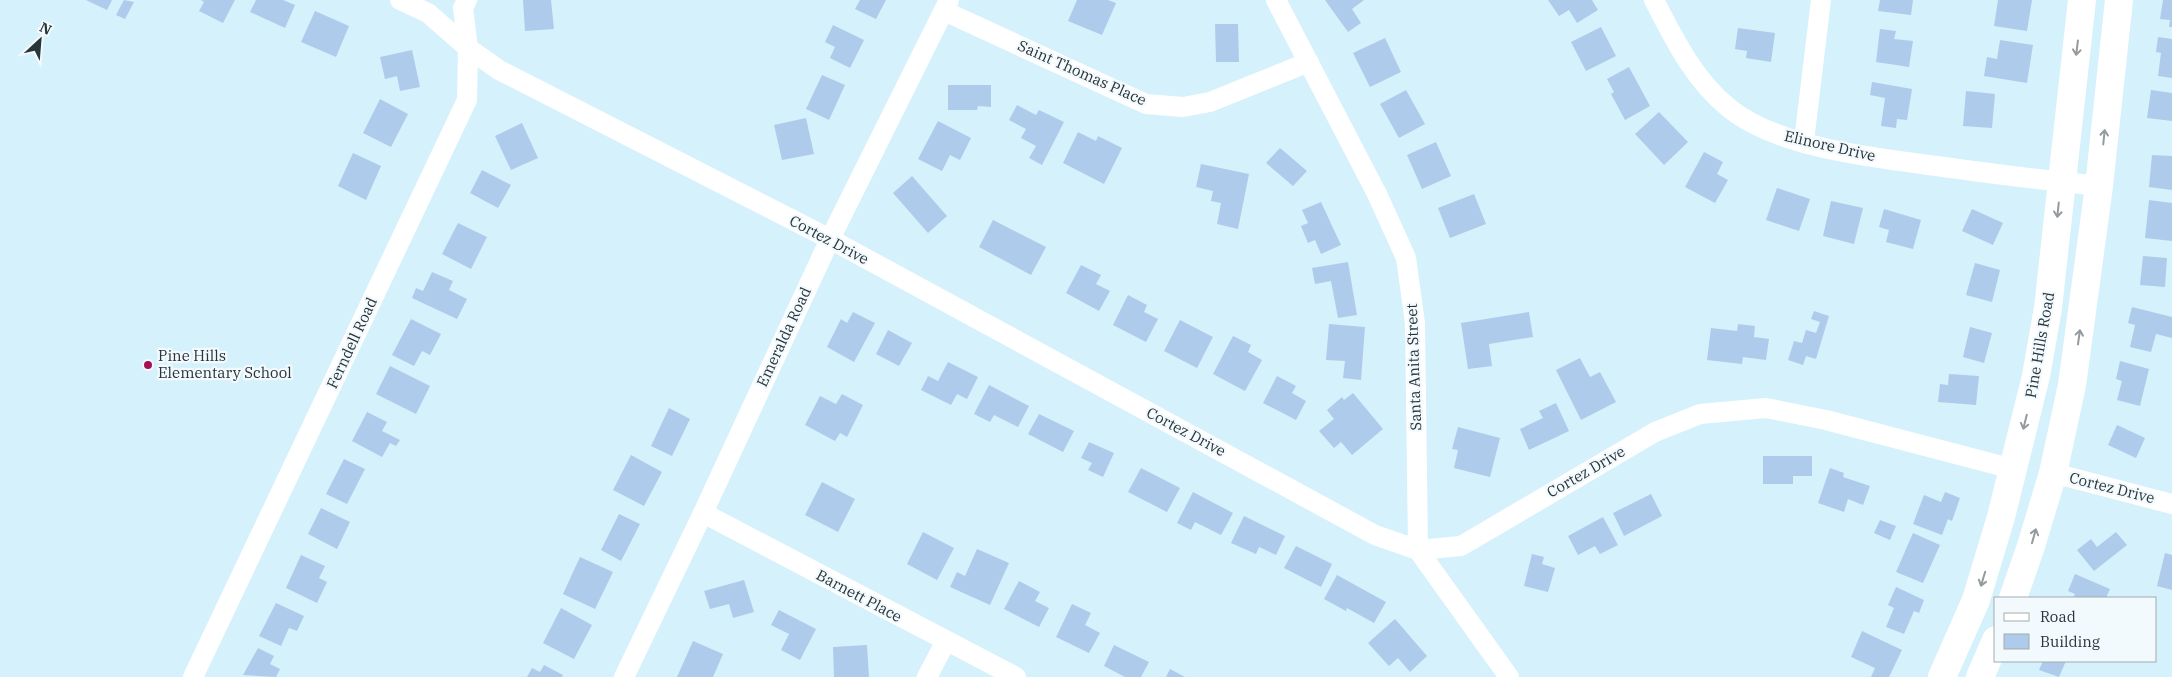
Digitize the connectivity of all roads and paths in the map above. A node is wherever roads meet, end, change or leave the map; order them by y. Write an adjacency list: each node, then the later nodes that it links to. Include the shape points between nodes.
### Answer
1 (400, 0): 9 (street, Cortez Drive, via 428,13)
2 (467, 0): 9 (street, Ferndell Road, via 463,8)
3 (1276, 0): 10 (street, Santa Anita Street)
4 (1654, 0): 11 (street, Elinore Drive, via 1693,71 1729,108 1767,131)
5 (1821, 0): 11 (street)
6 (2082, 0): 12 (main road, Pine Hills Road, one-way to 12)
7 (2119, 0): 13 (main road, one-way to 7)
8 (947, 5): 10 (street, Saint Thomas Place, via 1146,104 1183,106 1210,102); 14 (street, Emeralda Road)
9 (468, 48): 14 (street, Cortez Drive, via 499,70); 23 (street, Ferndell Road, via 466,100)
10 (1309, 62): 19 (street, Santa Anita Street, via 1406,258 1415,323)
11 (1804, 141): 12 (street, Elinore Drive, via 1853,155)
12 (2061, 182): 13 (street, Elinore Drive); 15 (main road, Pine Hills Road, one-way to 15, via 2048,308)
13 (2099, 186): 16 (main road, one-way to 13, via 2072,385)
14 (830, 239): 18 (street, Emeralda Road); 19 (street, Cortez Drive, via 1375,535)
15 (2013, 469): 19 (street, Cortez Drive, via 1826,420 1766,408 1700,414 1655,432 1461,546); 28 (main road, Pine Hills Road, one-way to 28, via 1976,600)
16 (2053, 473): 17 (street, Cortez Drive); 20 (main road, one-way to 16)
17 (2172, 504)
18 (703, 514): 21 (street, Barnett Place); 24 (street, Emeralda Road)
19 (1418, 550): 27 (street)
20 (2013, 597)
21 (946, 641): 25 (street); 26 (street, Barnett Place)
22 (1994, 645): 29 (main road)
23 (193, 677)
24 (624, 677)
25 (927, 677)
26 (1016, 677)
27 (1509, 677)
28 (1942, 677)
29 (1980, 677)

